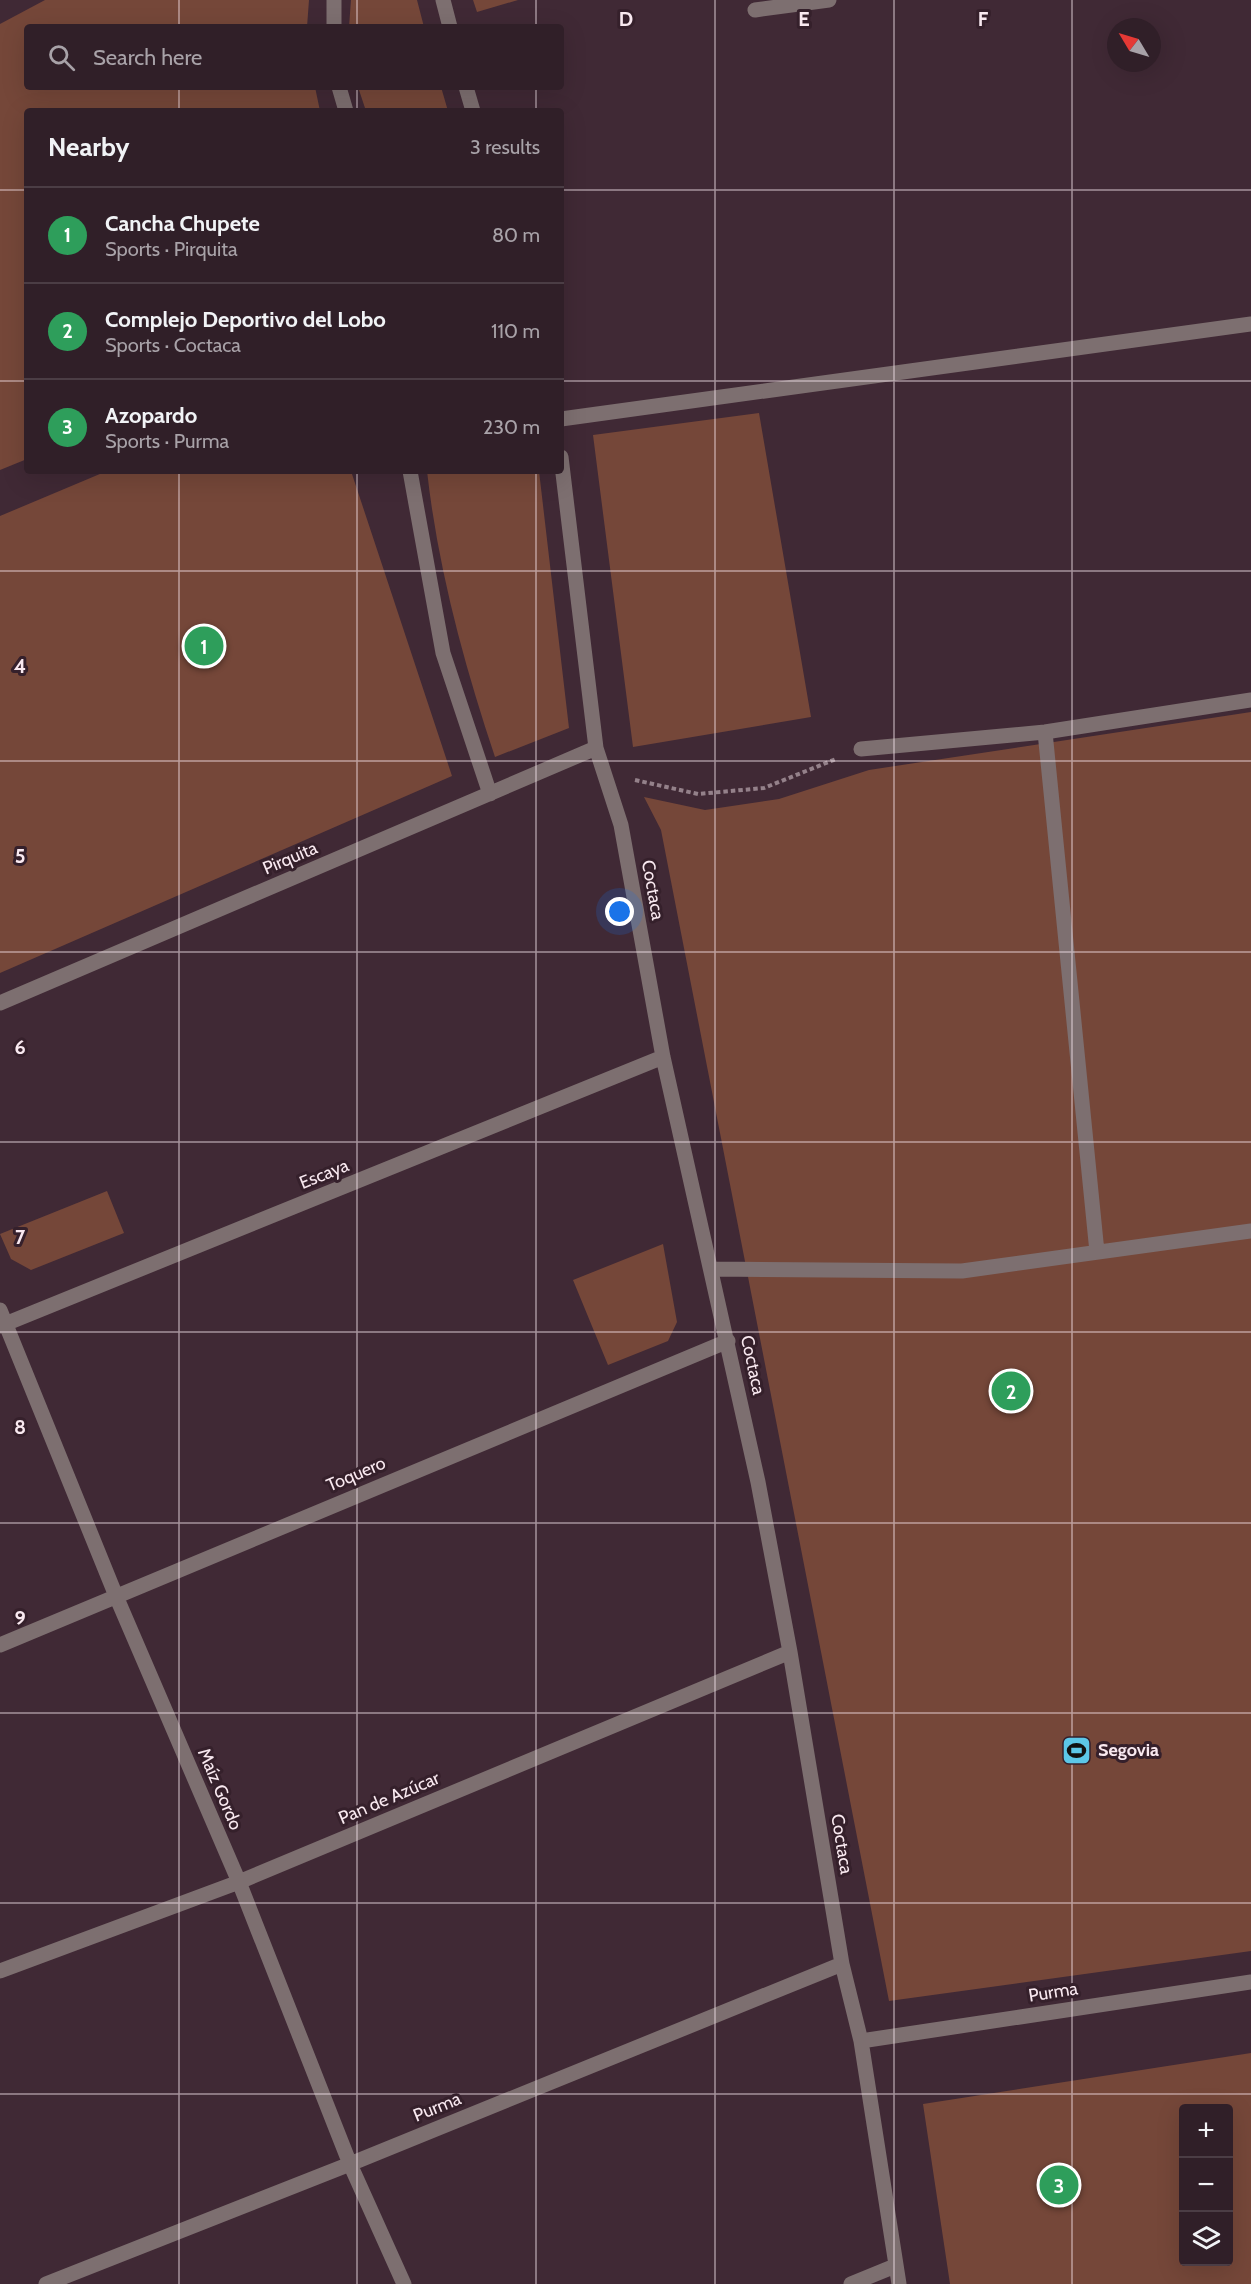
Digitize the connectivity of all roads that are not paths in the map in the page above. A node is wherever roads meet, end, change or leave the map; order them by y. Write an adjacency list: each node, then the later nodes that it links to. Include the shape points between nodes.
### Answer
1 (334, 0): 5 (street)
2 (442, 0): 6 (street)
3 (829, 0): 4 (street)
4 (755, 10)
5 (334, 24)
6 (449, 24)
7 (340, 90): 9 (street)
8 (467, 90): 10 (street)
9 (345, 108)
10 (472, 108)
11 (1251, 324): 12 (street)
12 (564, 419)
13 (411, 474): 19 (street, via 443,653)
14 (563, 474): 17 (street, Coctaca)
15 (1251, 700): 16 (street)
16 (1045, 732): 18 (street); 23 (street)
17 (596, 748): 19 (street, Pirquita); 21 (street, Coctaca, via 621,825)
18 (861, 749)
19 (490, 794): 20 (street, Pirquita)
20 (0, 1003)
21 (663, 1057): 24 (street, Coctaca); 25 (street, Escaya)
22 (1251, 1231): 23 (street)
23 (1097, 1252): 24 (street, via 962,1271)
24 (712, 1269): 26 (street, Coctaca)
25 (2, 1320): 27 (street, Maíz Gordo)
26 (728, 1341): 27 (street, Toquero); 29 (street, Coctaca)
27 (116, 1596): 28 (street, Toquero); 30 (street, Maíz Gordo)
28 (0, 1645)
29 (790, 1652): 30 (street, Pan de Azúcar); 31 (street, Coctaca)
30 (239, 1882): 32 (street, Pan de Azúcar); 35 (street, Maíz Gordo)
31 (842, 1964): 34 (street, Coctaca); 35 (street, Purma)
32 (0, 1971)
33 (1251, 1982): 34 (street, Purma)
34 (861, 2041): 36 (street, Coctaca)
35 (350, 2164): 37 (street, Purma); 38 (street, Maíz Gordo)
36 (895, 2266): 39 (street); 40 (street, Coctaca)
37 (46, 2284)
38 (404, 2284)
39 (851, 2284)
40 (899, 2284)

